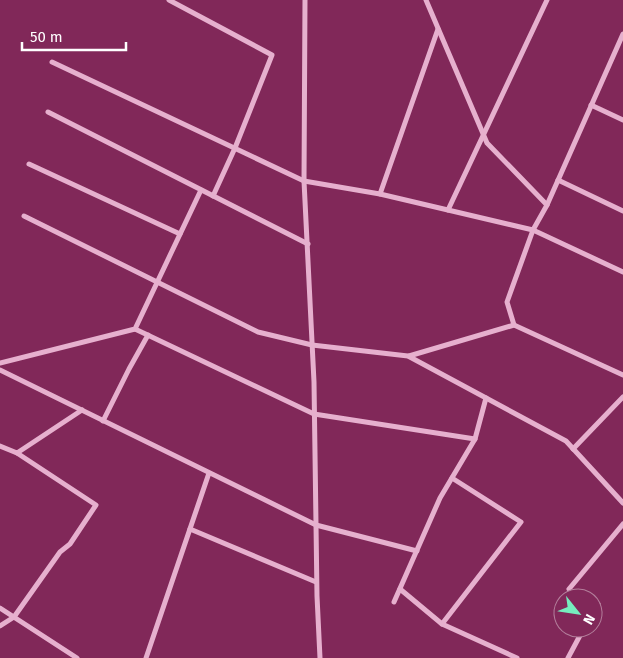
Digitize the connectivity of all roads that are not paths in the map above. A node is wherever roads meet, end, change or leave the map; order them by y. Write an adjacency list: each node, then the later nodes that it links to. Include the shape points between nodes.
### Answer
1 (169, 0): 12 (street, via 272,55)
2 (305, 0): 14 (street)
3 (426, 0): 5 (street)
4 (547, 0): 11 (street)
5 (438, 29): 11 (street); 17 (street)
6 (623, 34): 8 (street)
7 (52, 62): 12 (street)
8 (591, 105): 10 (street); 15 (street)
9 (48, 112): 16 (street)
10 (623, 120)
11 (483, 134): 19 (street, via 487,143); 20 (street)
12 (235, 148): 14 (street); 18 (street)
13 (29, 164): 24 (street)
14 (304, 180): 17 (street); 25 (street)
15 (558, 180): 19 (street); 21 (street)
16 (201, 190): 18 (street); 24 (street)
17 (380, 194): 20 (street)
18 (214, 196): 25 (street)
19 (548, 205): 23 (street)
20 (448, 210): 23 (street)
21 (623, 212)
22 (24, 216): 27 (street)
23 (533, 230): 26 (street); 28 (street, via 507,302)
24 (180, 234): 27 (street)
25 (308, 244): 31 (street)
26 (623, 272)
27 (158, 281): 29 (street); 31 (street, via 258,332)
28 (514, 325): 32 (street); 35 (street)
29 (135, 329): 30 (street); 33 (street)
30 (148, 335): 39 (street); 40 (street)
31 (312, 345): 32 (street); 39 (street)
32 (408, 356): 37 (street)
33 (0, 362)
34 (0, 370): 38 (street)
35 (623, 375)
36 (623, 397): 43 (street)
37 (486, 398): 41 (street); 43 (street, via 566,441)
38 (82, 410): 40 (street); 44 (street)
39 (314, 414): 41 (street); 49 (street)
40 (104, 421): 45 (street)
41 (474, 439): 46 (street)
42 (0, 446): 44 (street)
43 (573, 449): 47 (street)
44 (18, 453): 57 (street, via 96,505)
45 (209, 473): 49 (street); 50 (street)
46 (452, 478): 51 (street); 58 (street, via 520,522)
47 (623, 503)
48 (623, 524): 53 (street)
49 (316, 525): 51 (street); 52 (street)
50 (190, 528): 52 (street); 62 (street)
51 (417, 551): 54 (street)
52 (316, 582): 63 (street)
53 (570, 588)
54 (400, 589): 55 (street); 58 (street)
55 (394, 602)
56 (0, 608): 57 (street)
57 (14, 617): 59 (street); 61 (street)
58 (442, 624): 64 (street)
59 (0, 626)
60 (579, 638): 65 (street)
61 (77, 658)
62 (146, 658)
63 (320, 658)
64 (517, 658)
65 (568, 658)

